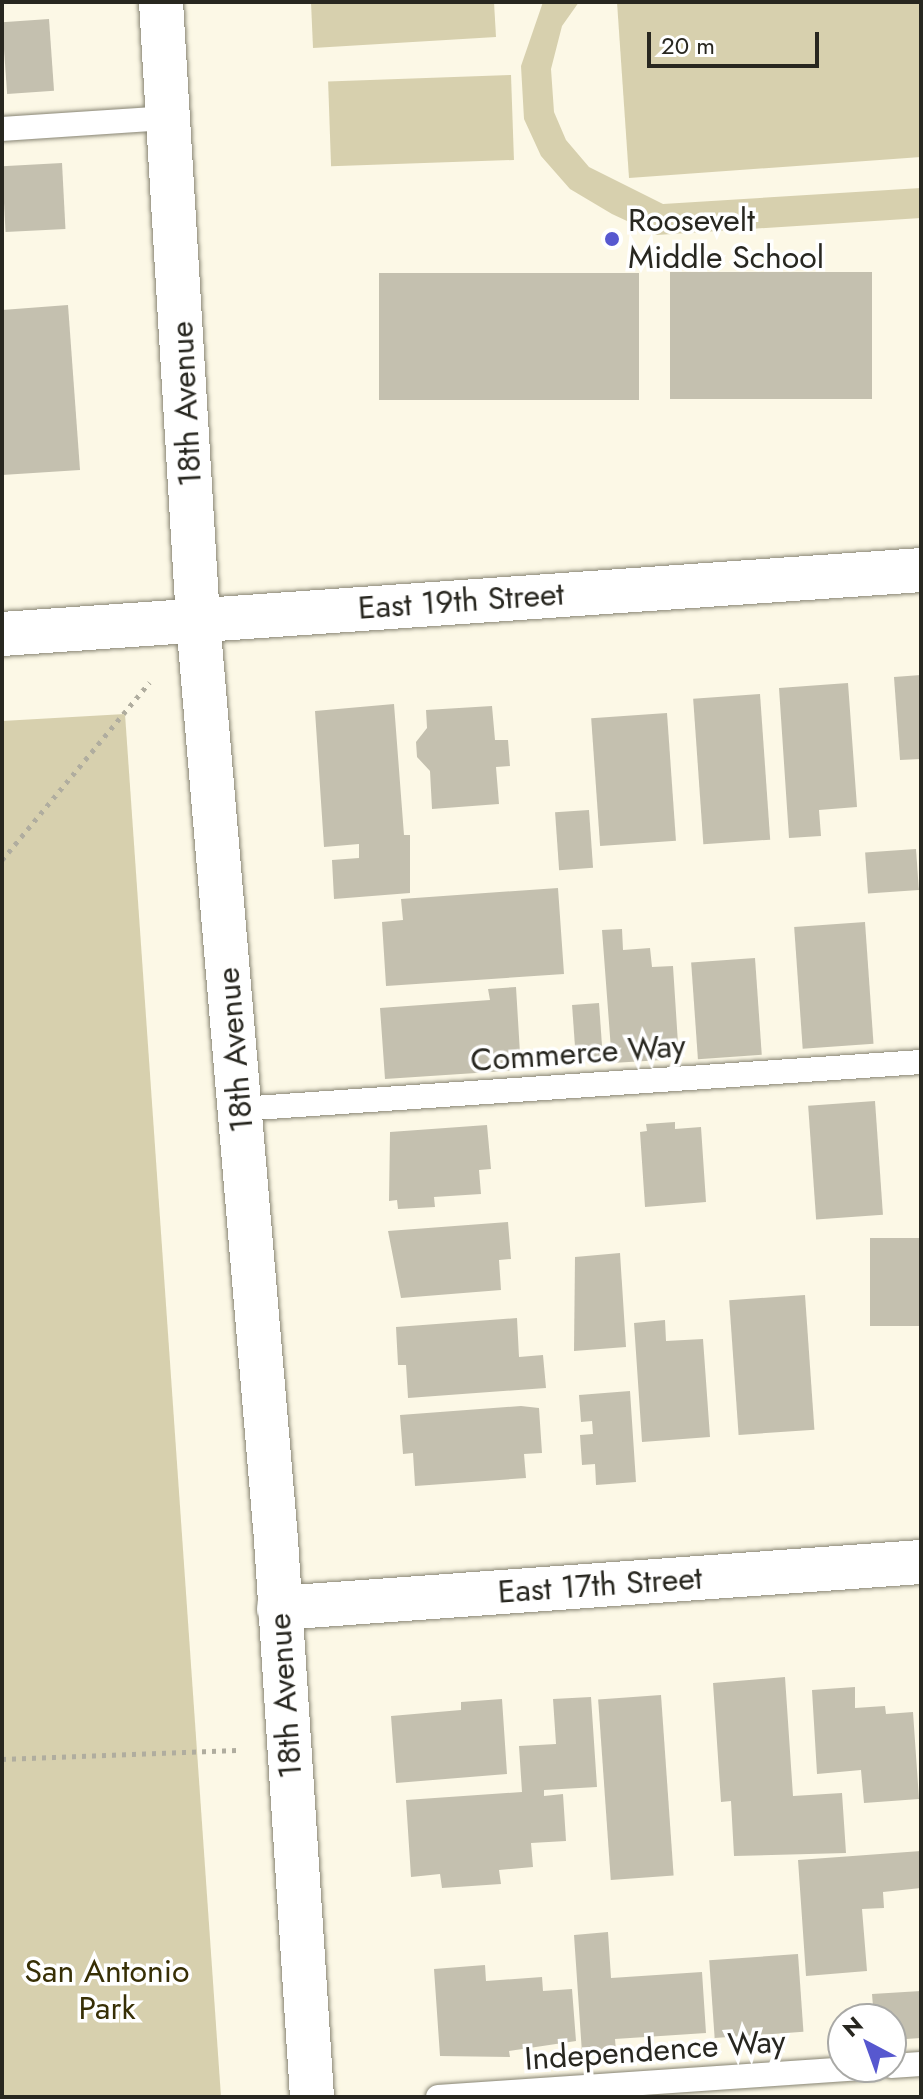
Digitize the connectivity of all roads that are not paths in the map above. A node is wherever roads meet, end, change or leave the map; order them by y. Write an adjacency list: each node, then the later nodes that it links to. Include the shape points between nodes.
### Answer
1 (161, 2): 2 (street, 18th Avenue)
2 (169, 118): 3 (lane); 5 (street, 18th Avenue)
3 (2, 129)
4 (921, 570): 5 (street, East 19th Street)
5 (198, 620): 6 (street, East 19th Street); 8 (street, 18th Avenue)
6 (2, 634)
7 (921, 1062): 8 (lane, Commerce Way)
8 (240, 1109): 10 (street, 18th Avenue)
9 (921, 1562): 10 (street, East 17th Street)
10 (279, 1608): 12 (street, 18th Avenue)
11 (827, 2070): 13 (lane, Independence Way)
12 (312, 2097)
13 (438, 2097)

